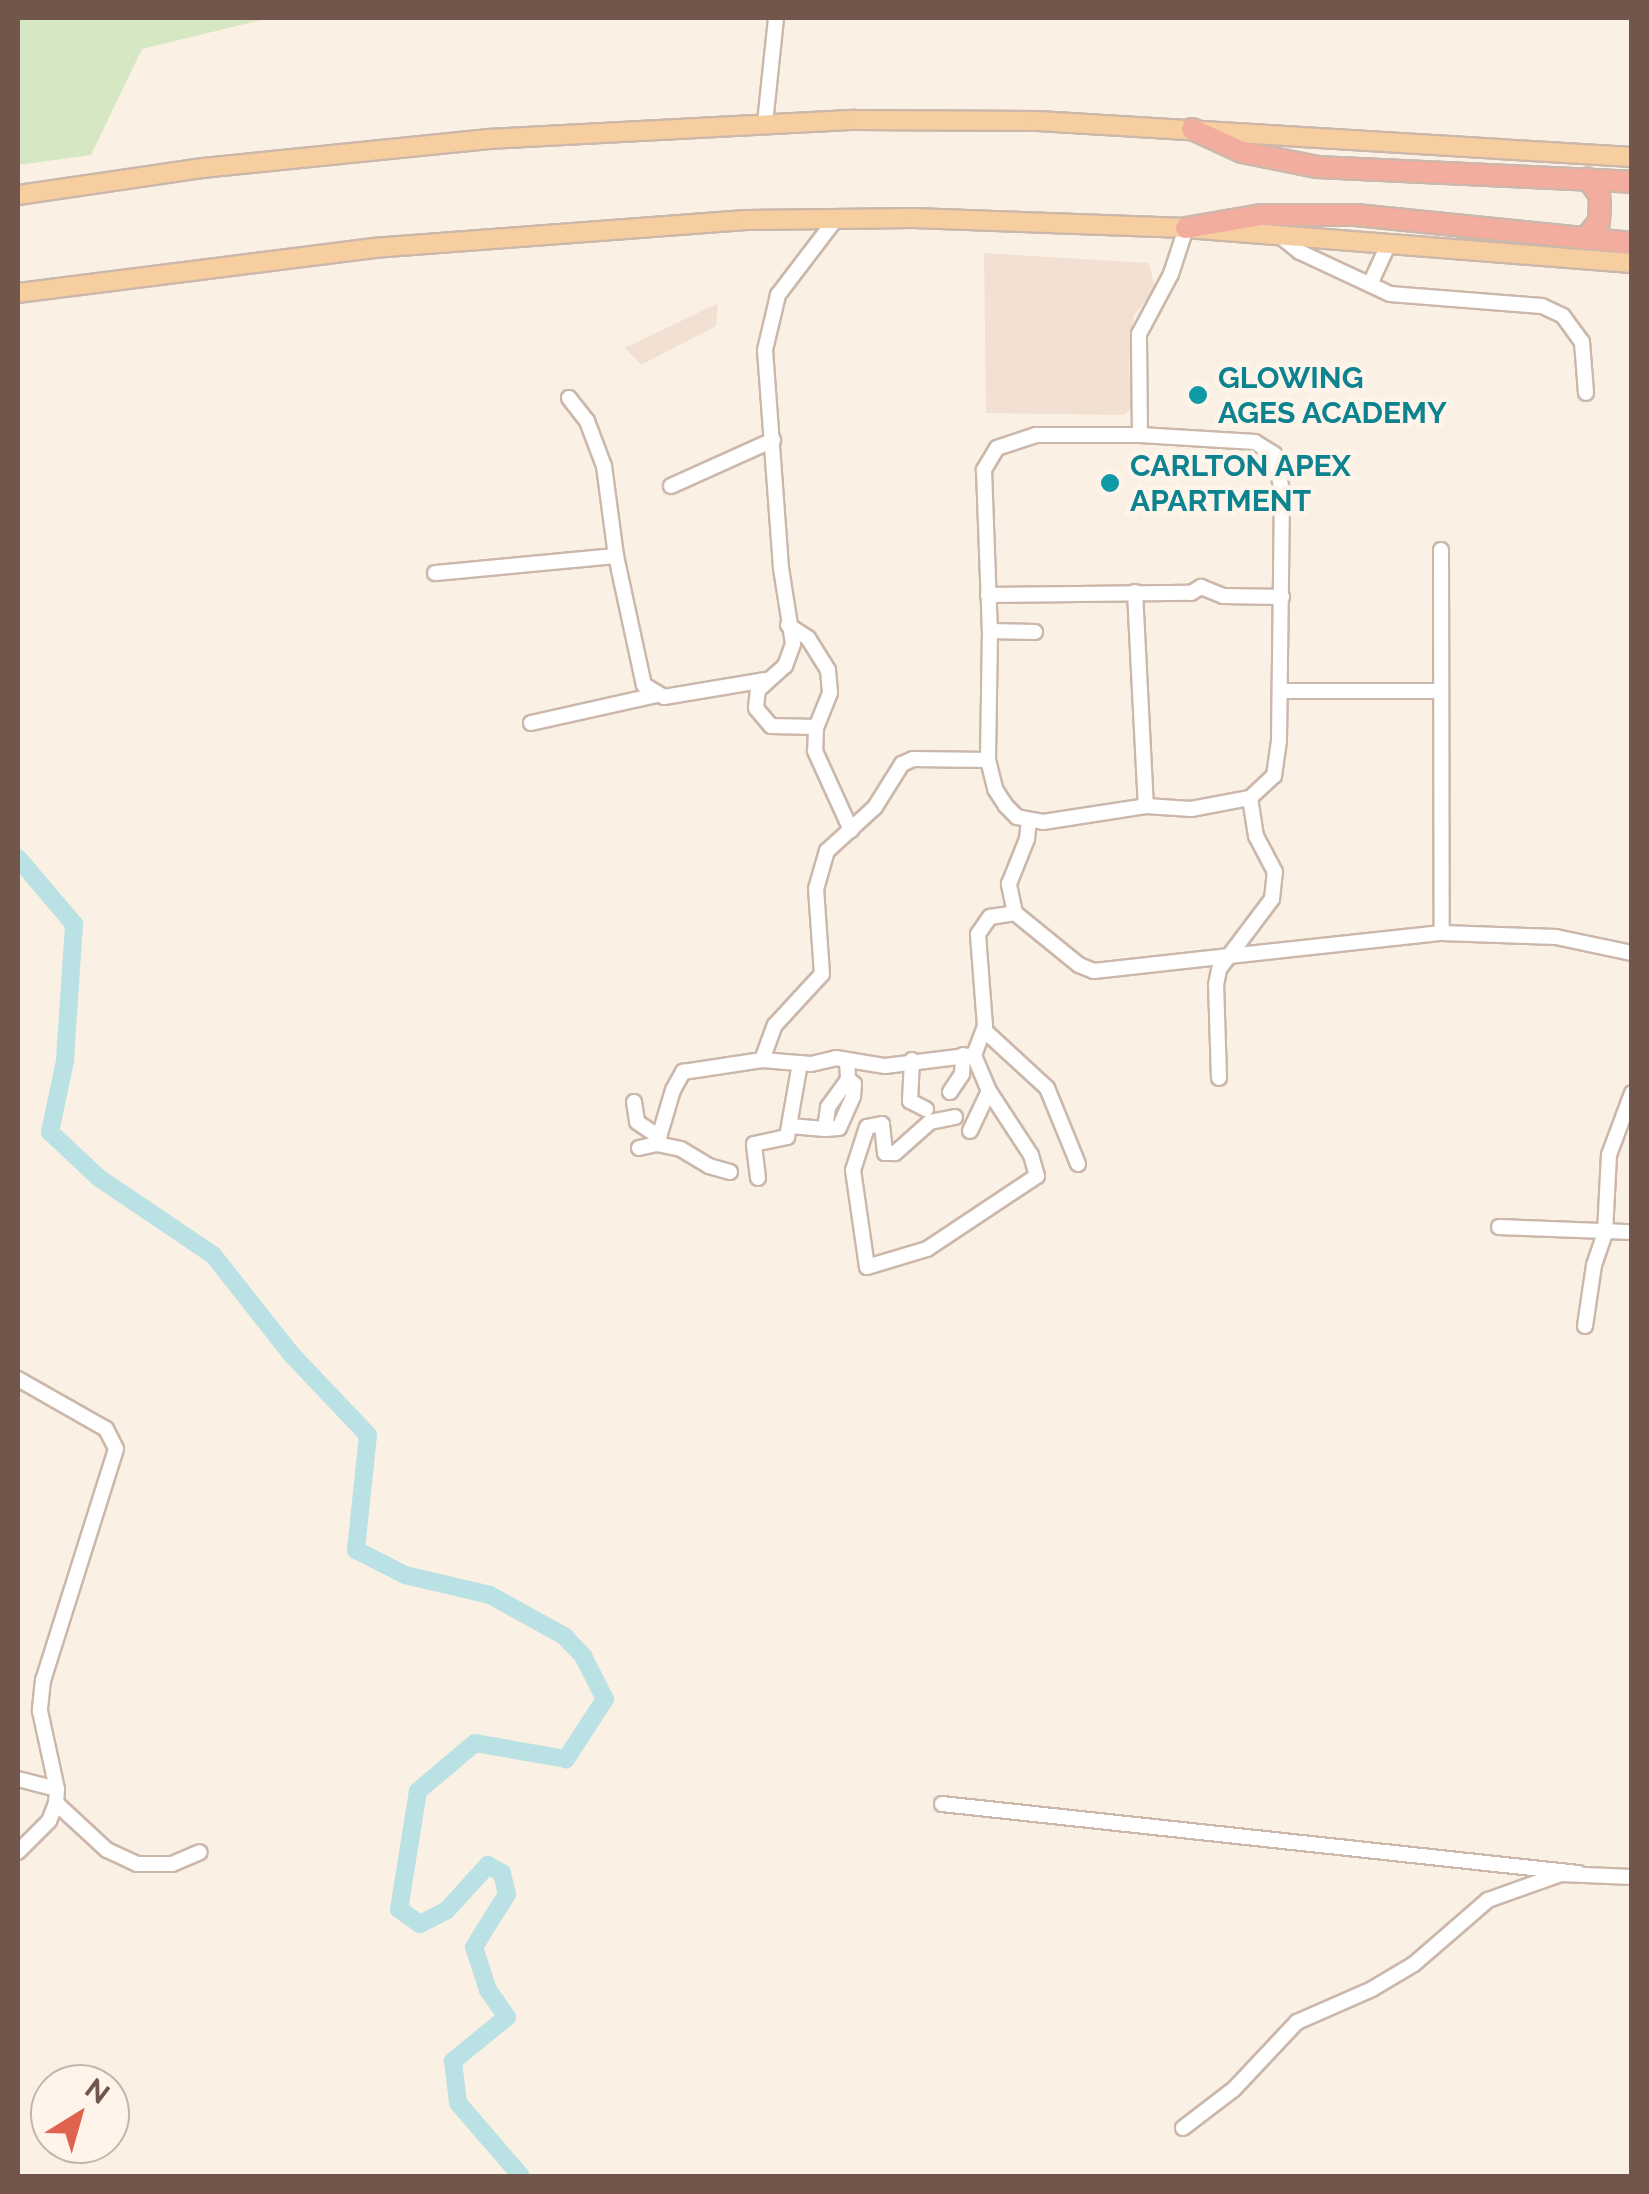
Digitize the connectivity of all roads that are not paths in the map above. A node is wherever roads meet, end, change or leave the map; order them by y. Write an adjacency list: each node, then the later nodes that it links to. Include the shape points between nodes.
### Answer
1 (776, 18): 2 (street)
2 (766, 123): 3 (main road, via 1038,121); 7 (main road, via 488,139)
3 (1192, 129): 4 (main road); 5 (highway, via 1275,162 1412,175)
4 (1632, 157)
5 (1588, 179): 6 (highway); 11 (highway, via 1600,205 1598,222)
6 (1632, 182)
7 (18, 194)
8 (836, 219): 9 (main road); 16 (main road, via 572,230 373,248); 20 (street, via 774,308 765,350)
9 (1186, 228): 10 (main road); 11 (highway, via 1261,215 1356,215); 19 (street, via 1139,334)
10 (1280, 236): 13 (main road); 15 (street, via 1300,252)
11 (1585, 239): 12 (highway)
12 (1632, 242)
13 (1389, 244): 14 (main road); 15 (street)
14 (1632, 262)
15 (1371, 282): 17 (street, via 1415,299 1542,306 1563,316 1582,342)
16 (18, 293)
17 (1586, 393)
18 (569, 398): 23 (street, via 587,421 604,466)
19 (1140, 435): 26 (street, via 1036,435 991,454 984,470); 27 (street, via 1255,442 1272,451 1282,490)
20 (773, 440): 21 (street); 28 (street)
21 (671, 486)
22 (1441, 550): 33 (street)
23 (616, 556): 24 (street); 34 (street, via 638,672)
24 (435, 574)
25 (1134, 592): 26 (street); 27 (street, via 1191,593 1202,587 1223,596); 39 (street)
26 (988, 595): 29 (street)
27 (1282, 597): 32 (street)
28 (788, 625): 31 (street, via 791,656); 36 (street, via 808,638 828,670 830,693)
29 (990, 632): 30 (street); 37 (street)
30 (1035, 632)
31 (767, 680): 34 (street); 36 (street, via 756,696 760,718 771,726)
32 (1281, 690): 33 (street); 38 (street, via 1274,776)
33 (1440, 692): 43 (street)
34 (656, 695): 35 (street)
35 (531, 723)
36 (816, 727): 41 (street, via 815,751)
37 (988, 760): 40 (street, via 1006,806); 41 (street, via 902,764)
38 (1250, 798): 39 (street, via 1192,810); 45 (street, via 1256,836 1277,884 1259,922)
39 (1146, 806): 40 (street)
40 (1029, 821): 42 (street, via 1009,884)
41 (850, 830): 48 (street, via 820,864 822,974 776,1025)
42 (1015, 914): 45 (street, via 1094,971); 46 (street, via 990,917 978,934)
43 (1442, 934): 44 (street, via 1556,937); 45 (street)
44 (1632, 954)
45 (1229, 956): 52 (street, via 1216,985)
46 (984, 1031): 47 (street); 63 (street, via 1048,1088)
47 (969, 1055): 49 (street); 53 (street); 54 (street)
48 (762, 1060): 51 (street); 61 (street, via 682,1072)
49 (912, 1060): 50 (street, via 884,1066); 57 (street, via 910,1101)
50 (848, 1061): 51 (street); 59 (street, via 853,1096 839,1128)
51 (800, 1063): 59 (street)
52 (1219, 1078)
53 (989, 1091): 58 (street, via 1031,1155 1037,1176 927,1249 867,1267 853,1170 867,1127 882,1124 885,1153 895,1153 930,1122); 60 (street)
54 (950, 1092)
55 (1632, 1094): 68 (street, via 1609,1155)
56 (634, 1102): 61 (street, via 637,1122)
57 (926, 1109)
58 (955, 1118)
59 (790, 1126): 65 (street, via 787,1137 754,1144)
60 (970, 1132)
61 (658, 1141): 62 (street); 64 (street)
62 (639, 1148)
63 (1078, 1164)
64 (730, 1172)
65 (758, 1178)
66 (1499, 1227): 68 (street)
67 (1632, 1232): 68 (street)
68 (1605, 1233): 69 (street)
69 (1585, 1326)
70 (18, 1379): 72 (street, via 106,1428 116,1449 43,1680 40,1710)
71 (18, 1780): 72 (street)
72 (57, 1796): 74 (street, via 41,1831); 75 (street, via 107,1850 137,1864 172,1864)
73 (942, 1804): 76 (street)
74 (18, 1852)
75 (200, 1852)
76 (1578, 1873): 77 (street); 78 (street, via 1488,1900 1406,1970 1297,2022 1234,2089)
77 (1632, 1877)
78 (1183, 2128)

